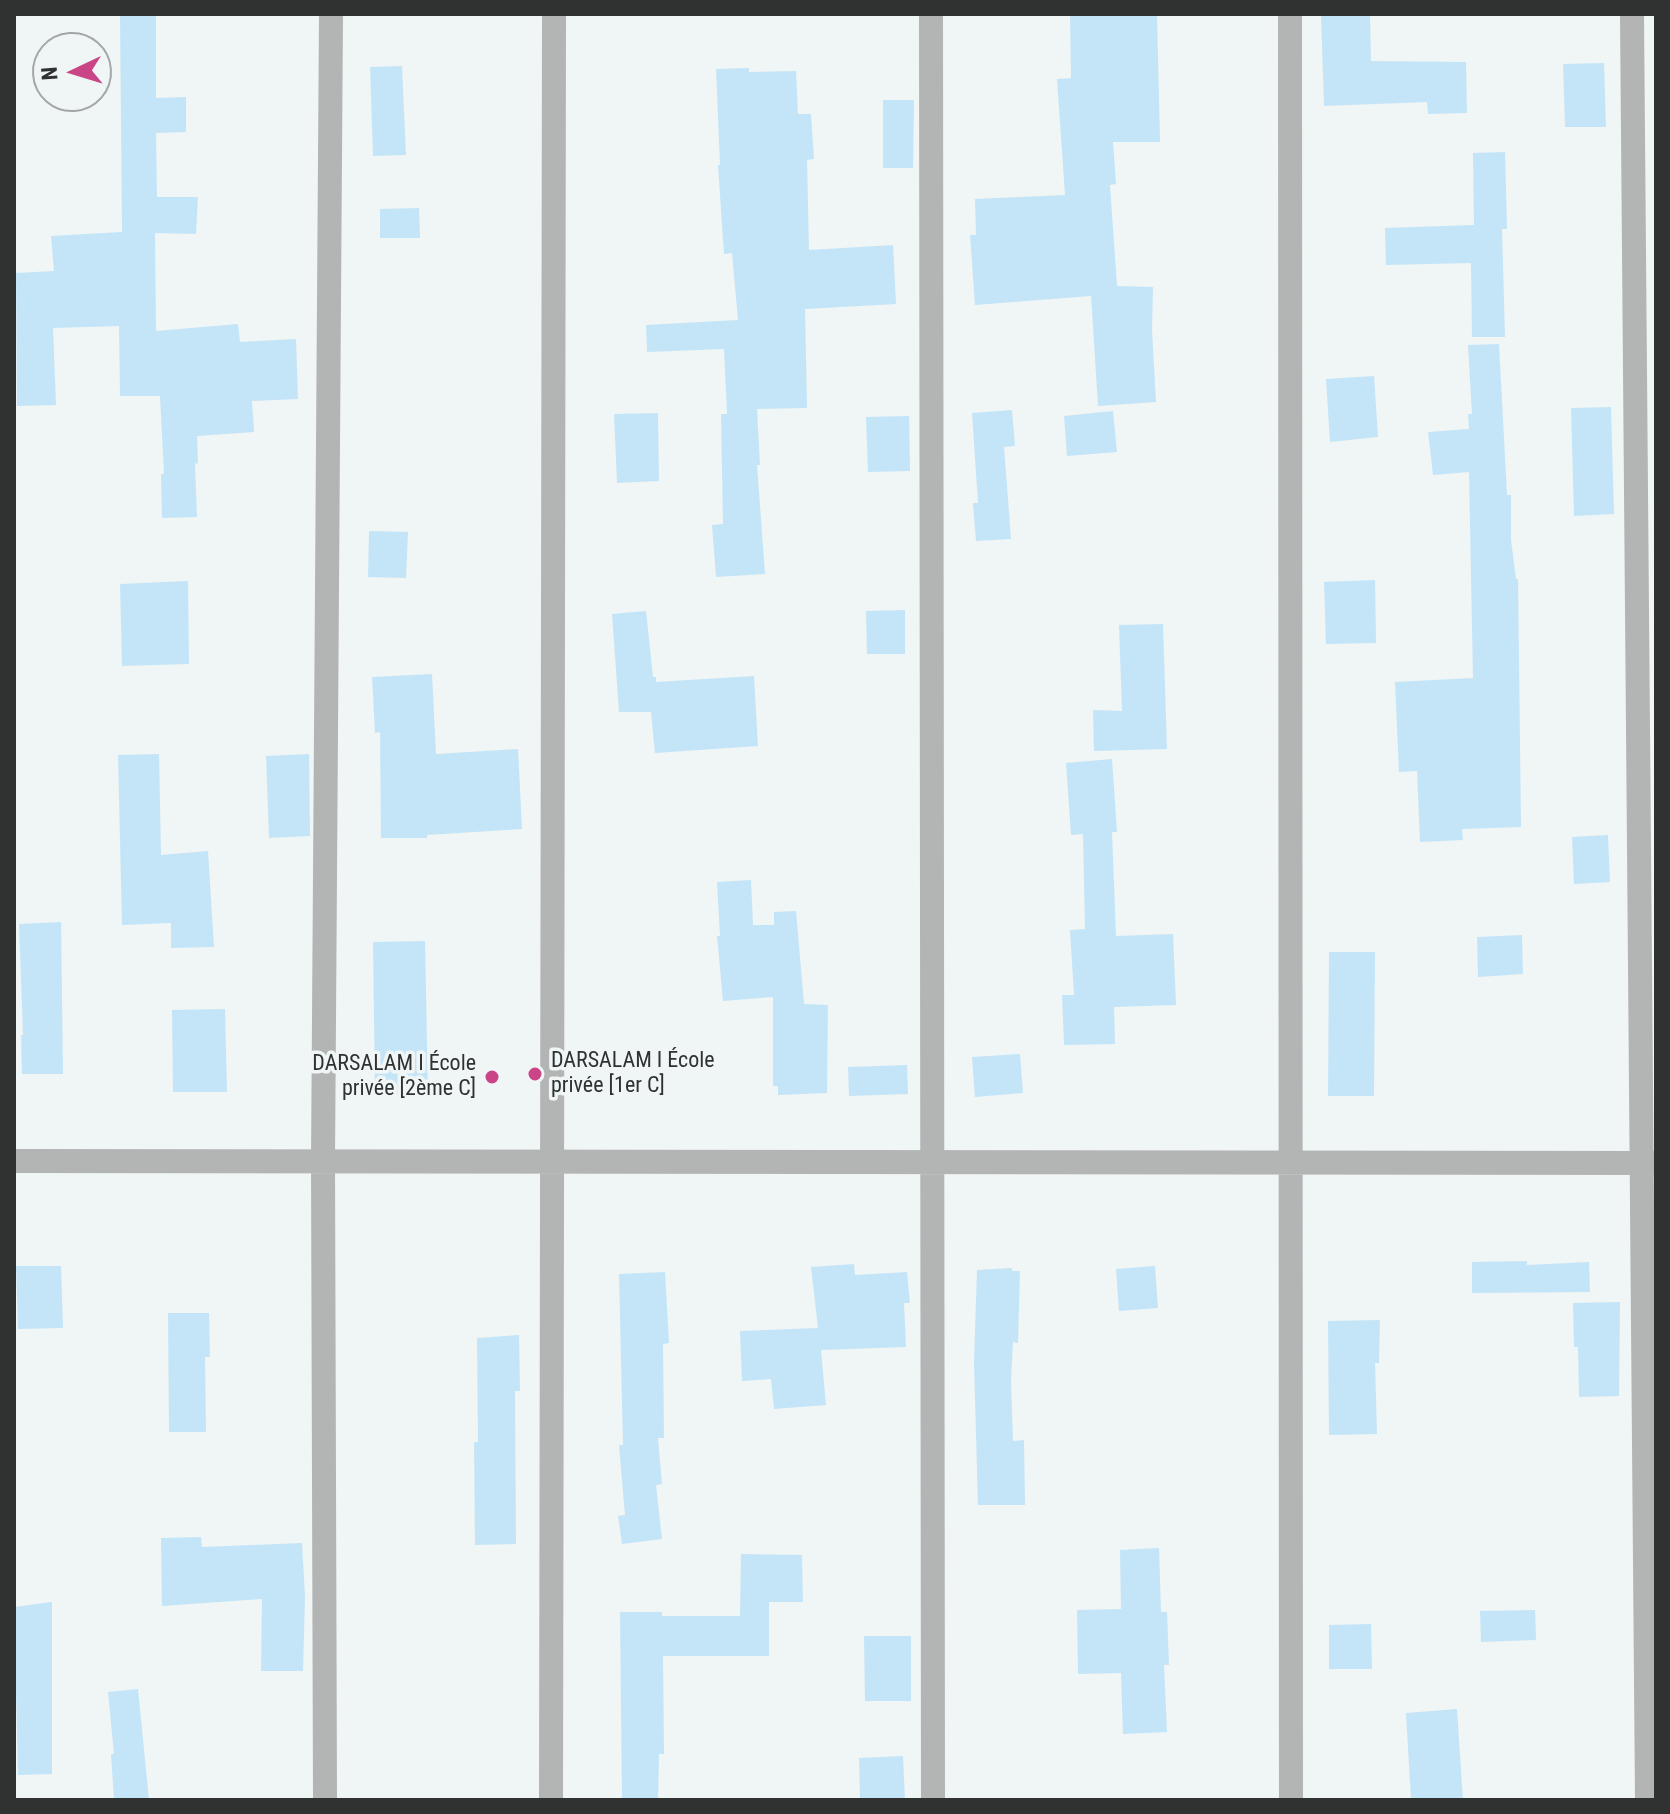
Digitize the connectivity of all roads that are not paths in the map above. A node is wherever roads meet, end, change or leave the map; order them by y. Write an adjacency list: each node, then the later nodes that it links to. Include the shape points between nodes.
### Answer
1 (331, 14): 7 (street)
2 (554, 14): 8 (street)
3 (931, 14): 9 (street)
4 (1290, 14): 10 (street)
5 (1632, 14): 11 (street)
6 (14, 1161): 7 (street)
7 (323, 1161): 8 (street); 12 (street)
8 (551, 1161): 9 (street); 13 (street)
9 (934, 1162): 10 (street); 14 (street)
10 (1291, 1162): 11 (street); 15 (street)
11 (1648, 1163): 16 (street)
12 (325, 1800)
13 (551, 1800)
14 (933, 1800)
15 (1291, 1800)
16 (1647, 1800)

